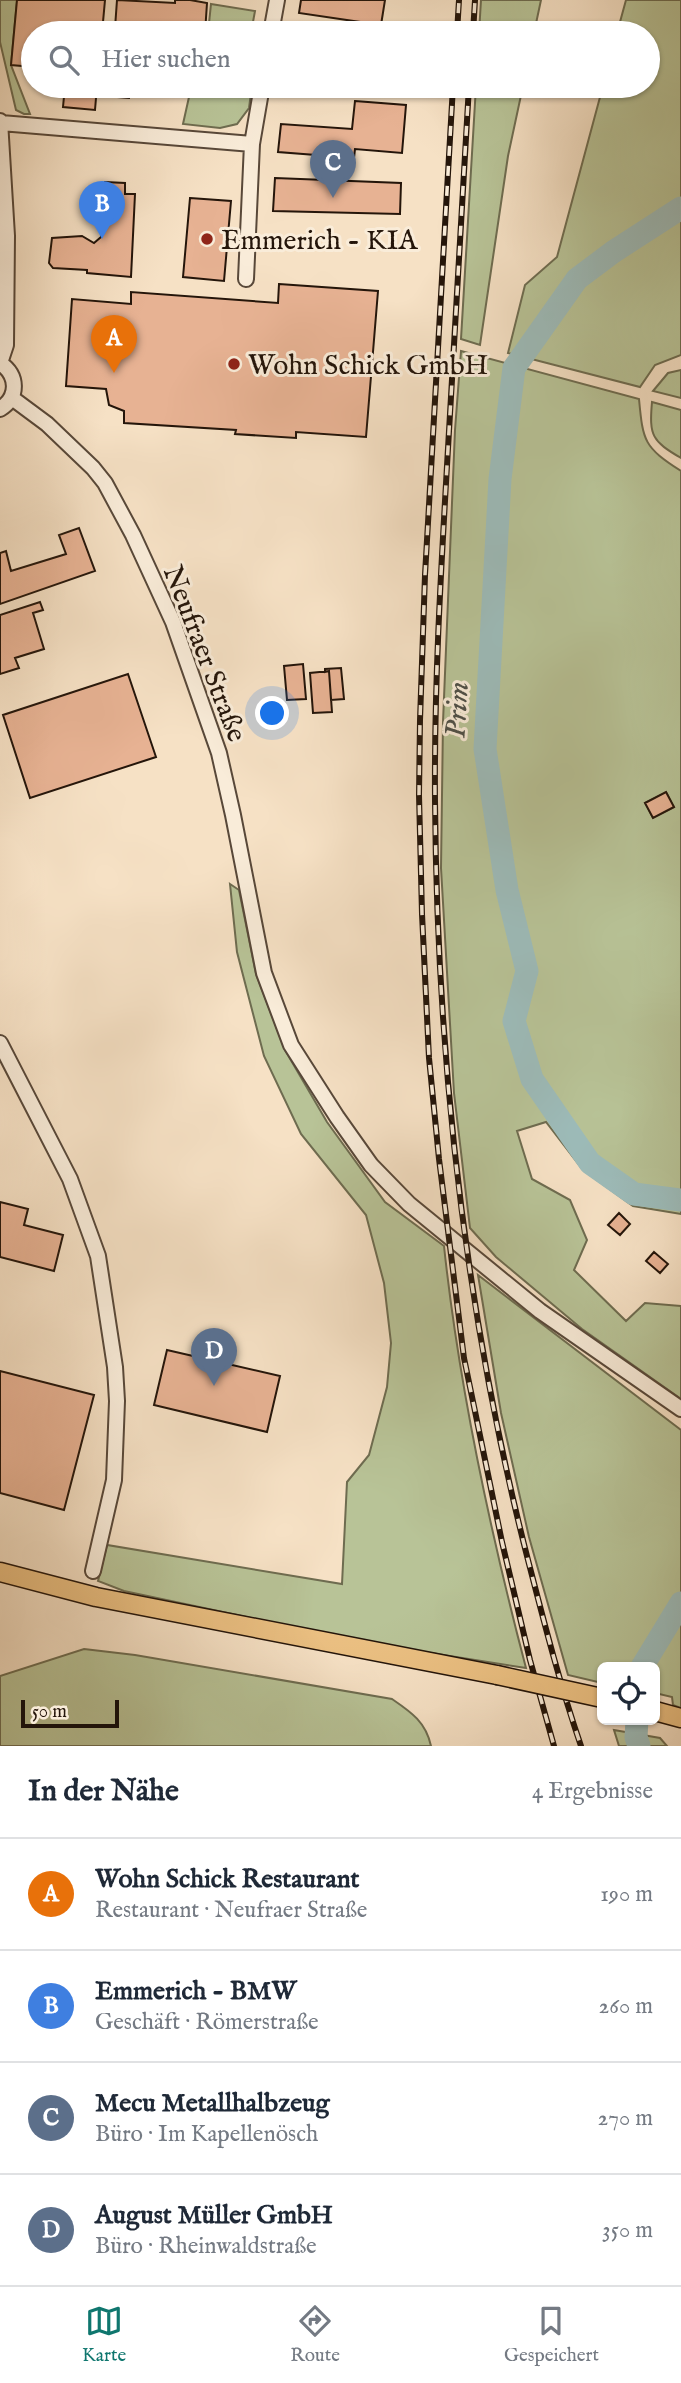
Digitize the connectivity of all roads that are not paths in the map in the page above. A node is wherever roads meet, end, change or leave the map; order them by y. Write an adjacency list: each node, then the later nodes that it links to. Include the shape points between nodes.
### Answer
1 (277, 0): 2 (street)
2 (273, 21)
3 (260, 98): 5 (street)
4 (0, 122): 5 (street); 7 (street, via 7,247 6,345)
5 (252, 144): 6 (street)
6 (246, 279)
7 (0, 363): 8 (street, via 13,379)
8 (12, 398): 9 (street); 11 (street, Neufraer Straße, via 47,424 105,483 173,622 219,753 264,973 291,1045 371,1165 410,1204 540,1311)
9 (0, 409)
10 (0, 1043): 12 (street, via 70,1179 98,1256 117,1401 114,1480)
11 (681, 1409)
12 (93, 1571)
13 (0, 1572): 14 (main road, bridge, via 96,1597)
14 (597, 1697)
15 (660, 1712): 16 (main road)
16 (681, 1718)

